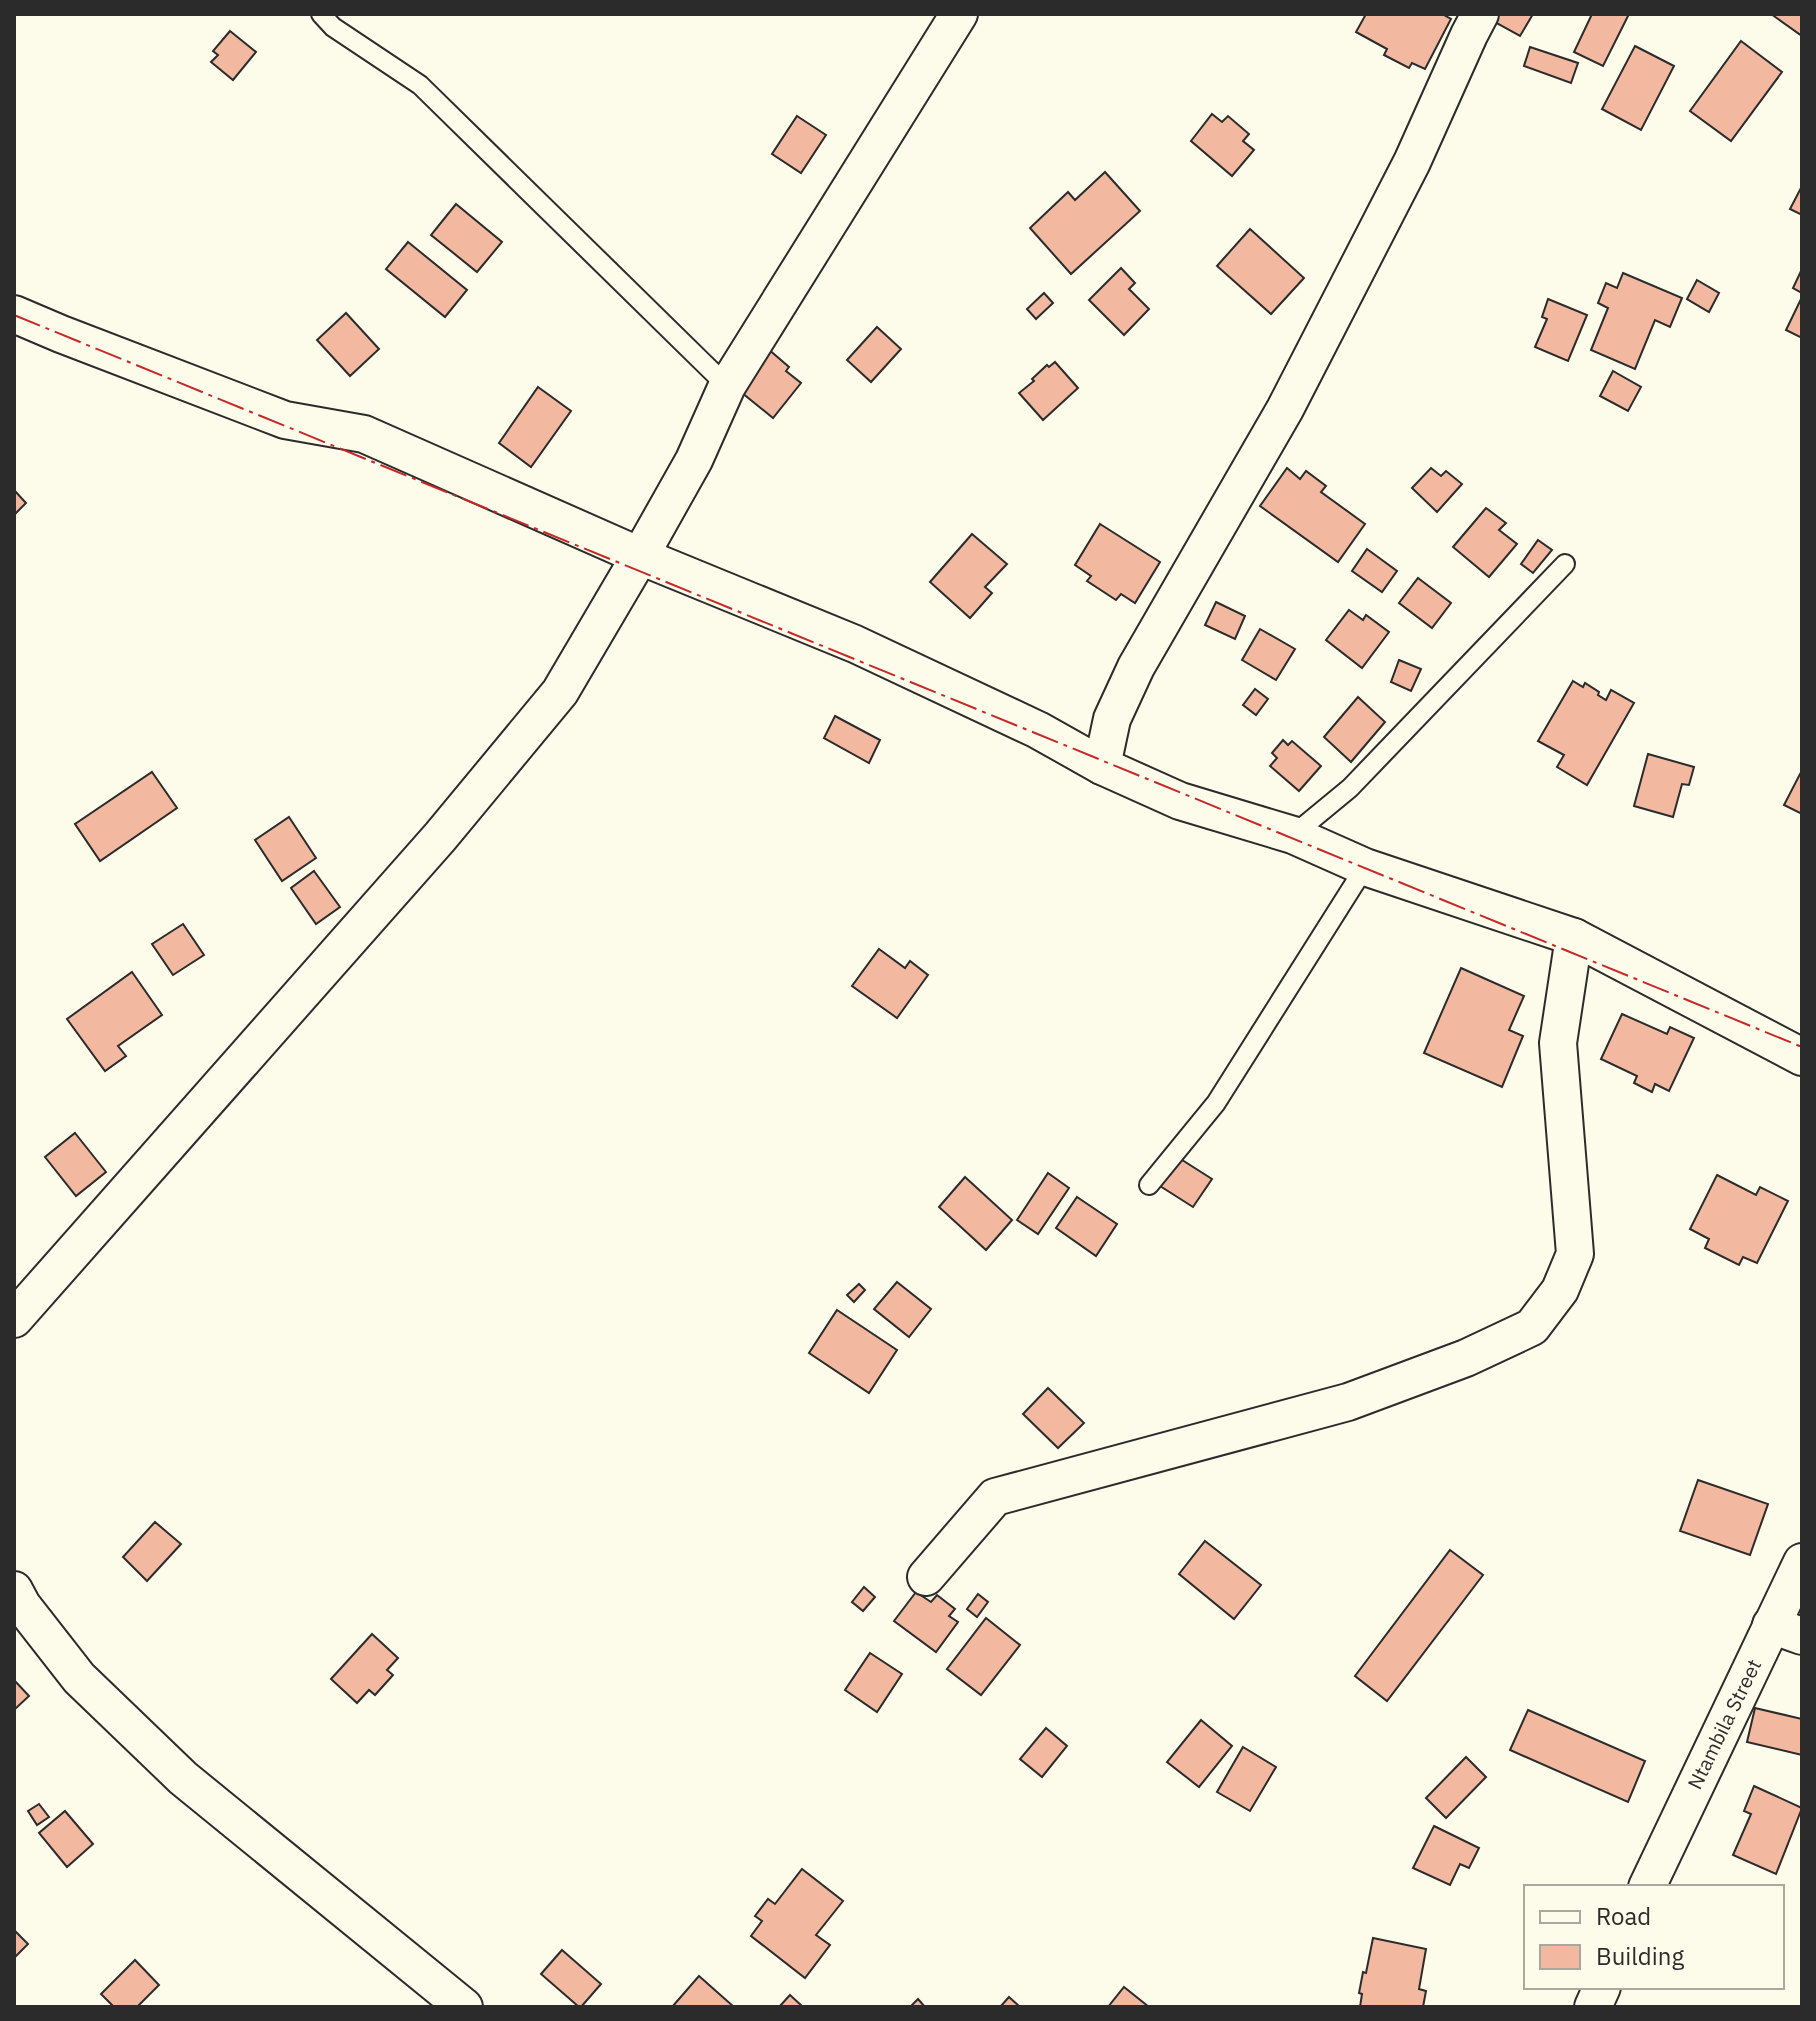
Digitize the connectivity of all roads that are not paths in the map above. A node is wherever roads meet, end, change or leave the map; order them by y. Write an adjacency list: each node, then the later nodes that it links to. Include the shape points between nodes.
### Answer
1 (321, 14): 5 (lane, via 420,85)
2 (959, 14): 5 (street)
3 (1480, 14): 8 (street, via 1412,162 1285,409 1136,667 1112,719)
4 (14, 314): 6 (street, via 285,420 364,434)
5 (727, 386): 6 (street, via 694,460)
6 (640, 556): 8 (street, via 855,644); 14 (street, via 560,692 440,837)
7 (1565, 564): 9 (lane, via 1350,788)
8 (1102, 766): 9 (street, via 1180,801)
9 (1293, 835): 10 (street)
10 (1365, 867): 11 (street); 13 (lane, via 1216,1103)
11 (1574, 937): 12 (street); 16 (street, via 1558,1043 1575,1254 1560,1290 1532,1327 1348,1402 995,1497)
12 (1802, 1057)
13 (1149, 1185)
14 (14, 1319)
15 (1802, 1562): 18 (street, Ntambila Street)
16 (926, 1577)
17 (14, 1590): 20 (street, via 79,1678 183,1778)
18 (1787, 1631): 19 (street, Ntambila Street)
19 (1648, 1885)
20 (464, 2007)

